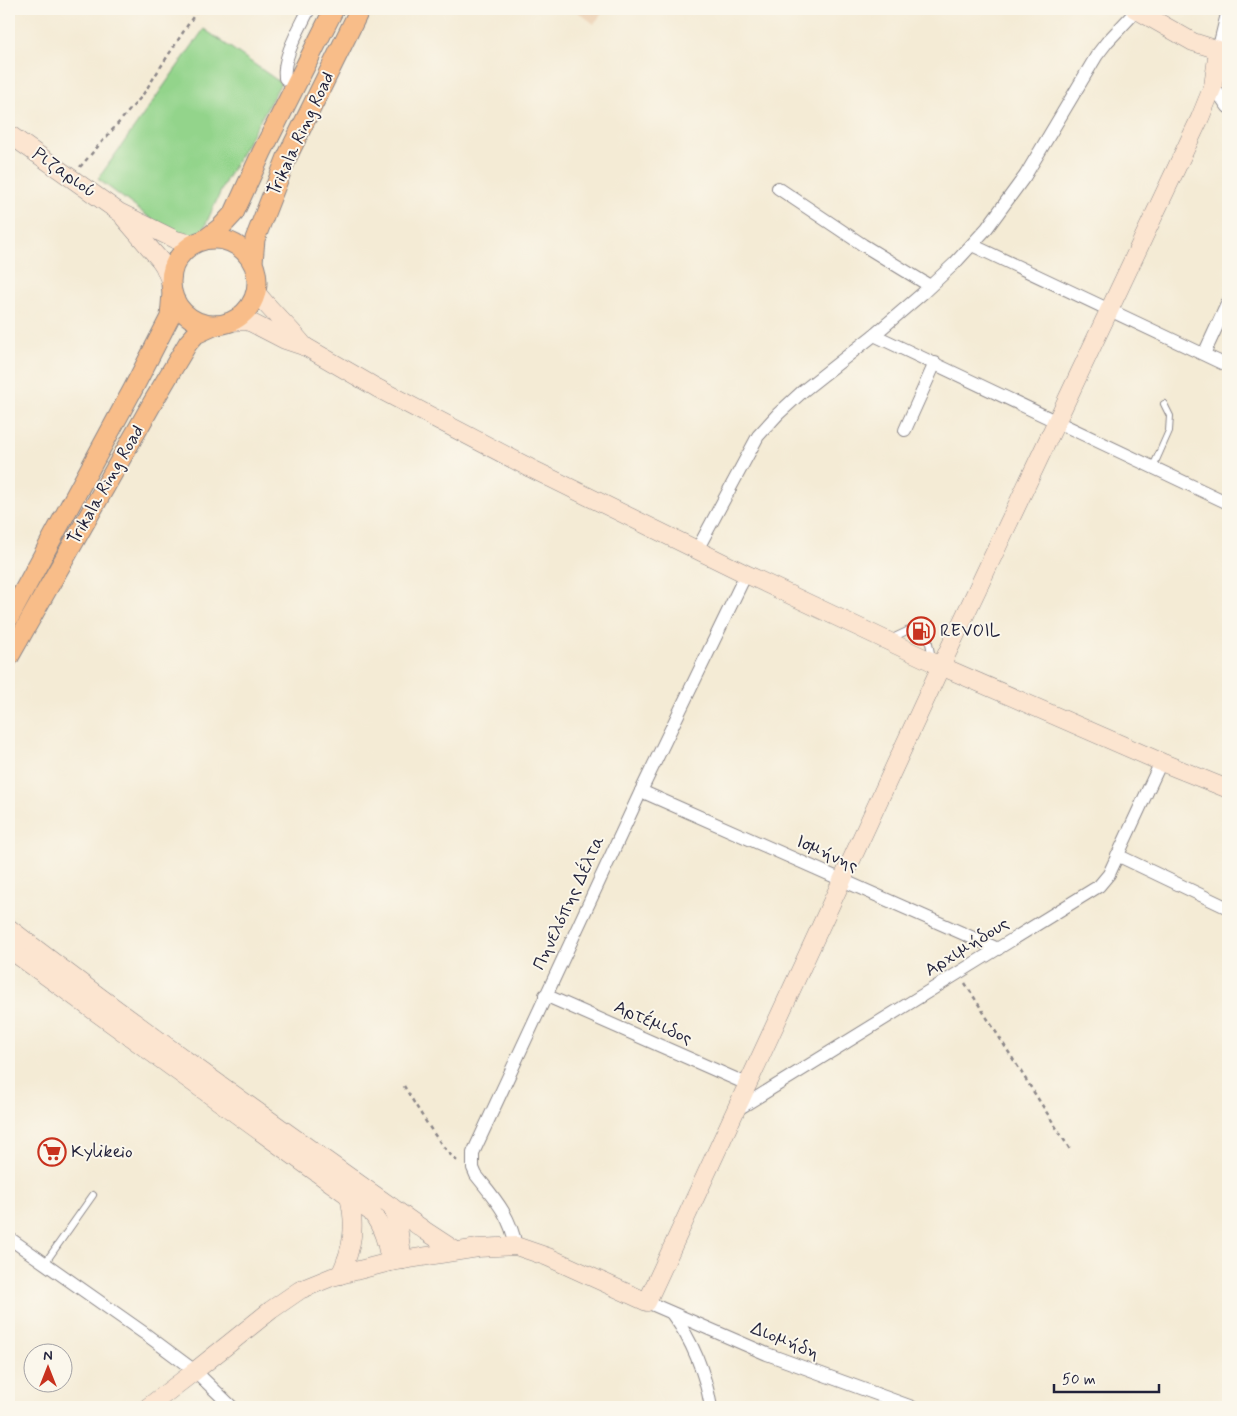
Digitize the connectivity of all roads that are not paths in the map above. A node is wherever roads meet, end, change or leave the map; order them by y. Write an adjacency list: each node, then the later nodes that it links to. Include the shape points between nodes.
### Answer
1 (309, 9): 7 (street, via 284,69 285,78)
2 (334, 9): 7 (main road)
3 (360, 9): 15 (main road, Trikala Ring Road, via 287,157 255,239)
4 (1136, 9): 6 (street, via 1193,42); 14 (street, via 1097,55 1025,176)
5 (1228, 10): 6 (street)
6 (1223, 52): 8 (street)
7 (295, 86): 13 (main road, via 234,213 222,227)
8 (1213, 86): 9 (street); 20 (street)
9 (1228, 107)
10 (9, 134): 12 (street, Ριζαριού)
11 (778, 188): 16 (street)
12 (118, 212): 13 (street, Ριζαριού, via 176,240); 17 (street, Ριζαριού, via 160,260)
13 (199, 242): 15 (main road, via 216,238 228,240); 17 (main road, via 176,260)
14 (972, 245): 16 (street); 20 (street)
15 (253, 262): 18 (main road, via 257,275)
16 (930, 286): 22 (street)
17 (172, 288): 21 (main road, via 185,314 206,324); 34 (main road, via 170,317)
18 (256, 292): 21 (main road, via 240,317); 23 (street)
19 (1228, 302): 24 (street)
20 (1109, 310): 24 (street); 28 (street)
21 (222, 323): 23 (street, via 252,323 284,340); 35 (main road, Trikala Ring Road, via 196,334 188,344)
22 (874, 335): 25 (street); 32 (street, via 804,391 758,436)
23 (306, 347): 32 (street, via 530,468)
24 (1204, 354): 26 (street)
25 (935, 363): 28 (street); 29 (street)
26 (1228, 366)
27 (1164, 404): 30 (lane, via 1170,416 1169,431)
28 (1057, 422): 30 (street); 36 (street)
29 (906, 430)
30 (1153, 467): 31 (street)
31 (1228, 502)
32 (697, 550): 33 (street)
33 (746, 574): 36 (street); 39 (street, Πηνελόπης Δέλτα)
34 (9, 618)
35 (9, 657)
36 (937, 664): 37 (street); 41 (street)
37 (1161, 762): 38 (street); 40 (street, Αρχιμήδους)
38 (1228, 789)
39 (641, 791): 41 (street, Ισμήνης); 46 (street, Πηνελόπης Δέλτα)
40 (1117, 855): 42 (street); 45 (street, Αρχιμήδους, via 1109,874 1099,886)
41 (842, 880): 45 (street, Ισμήνης); 47 (street)
42 (1228, 908)
43 (9, 928): 51 (street, via 77,981)
44 (9, 949): 50 (street)
45 (998, 949): 48 (street, Αρχιμήδους)
46 (545, 995): 47 (street, Αρτέμιδος); 53 (street, Πηνελόπης Δέλτα, via 473,1153 476,1175 507,1216)
47 (747, 1084): 48 (street)
48 (735, 1111): 58 (street)
49 (93, 1195): 56 (lane)
50 (349, 1197): 55 (street, via 371,1212); 57 (street, via 354,1218 353,1240)
51 (392, 1207): 54 (street); 55 (street, via 398,1227)
52 (9, 1238): 56 (street)
53 (516, 1246): 54 (street); 58 (street)
54 (456, 1250): 55 (street)
55 (397, 1261): 57 (street)
56 (45, 1263): 60 (street)
57 (340, 1275): 60 (street, via 312,1284 286,1299)
58 (647, 1302): 59 (street, Διομήδη)
59 (672, 1313): 63 (street, via 696,1354); 64 (street, Διομήδη, via 767,1354)
60 (195, 1371): 61 (street); 62 (street)
61 (148, 1407)
62 (232, 1407)
63 (710, 1407)
64 (912, 1407)

